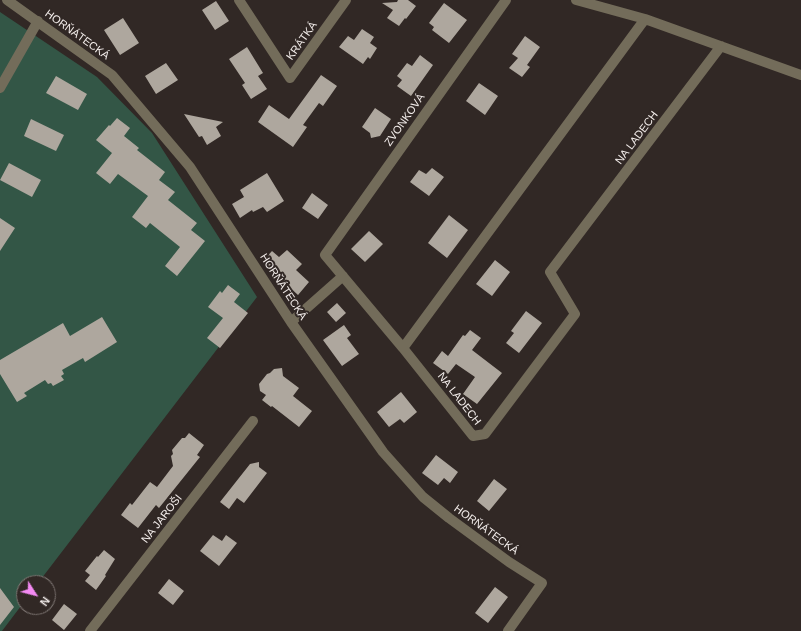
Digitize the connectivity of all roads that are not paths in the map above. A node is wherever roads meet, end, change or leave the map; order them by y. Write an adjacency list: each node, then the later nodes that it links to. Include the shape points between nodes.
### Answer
1 (7, 0): 7 (street, HORŇÁTECKÁ)
2 (239, 0): 3 (street, KRÁTKÁ, via 290,78)
3 (346, 0)
4 (506, 0): 11 (street, ZVONKOVÁ, via 325,255)
5 (576, 0): 6 (street)
6 (645, 19): 8 (street); 13 (street)
7 (38, 21): 10 (street); 12 (street, HORŇÁTECKÁ, via 112,75 190,167)
8 (721, 46): 9 (street); 13 (street, NA LADECH, via 550,272 575,314 485,434 473,436)
9 (801, 75)
10 (0, 88)
11 (343, 276): 12 (street); 13 (street)
12 (291, 322): 16 (street, HORŇÁTECKÁ, via 383,452 422,497 509,562 542,583)
13 (403, 348)
14 (253, 421): 15 (street, NA JAROŠI)
15 (90, 631)
16 (508, 631)

